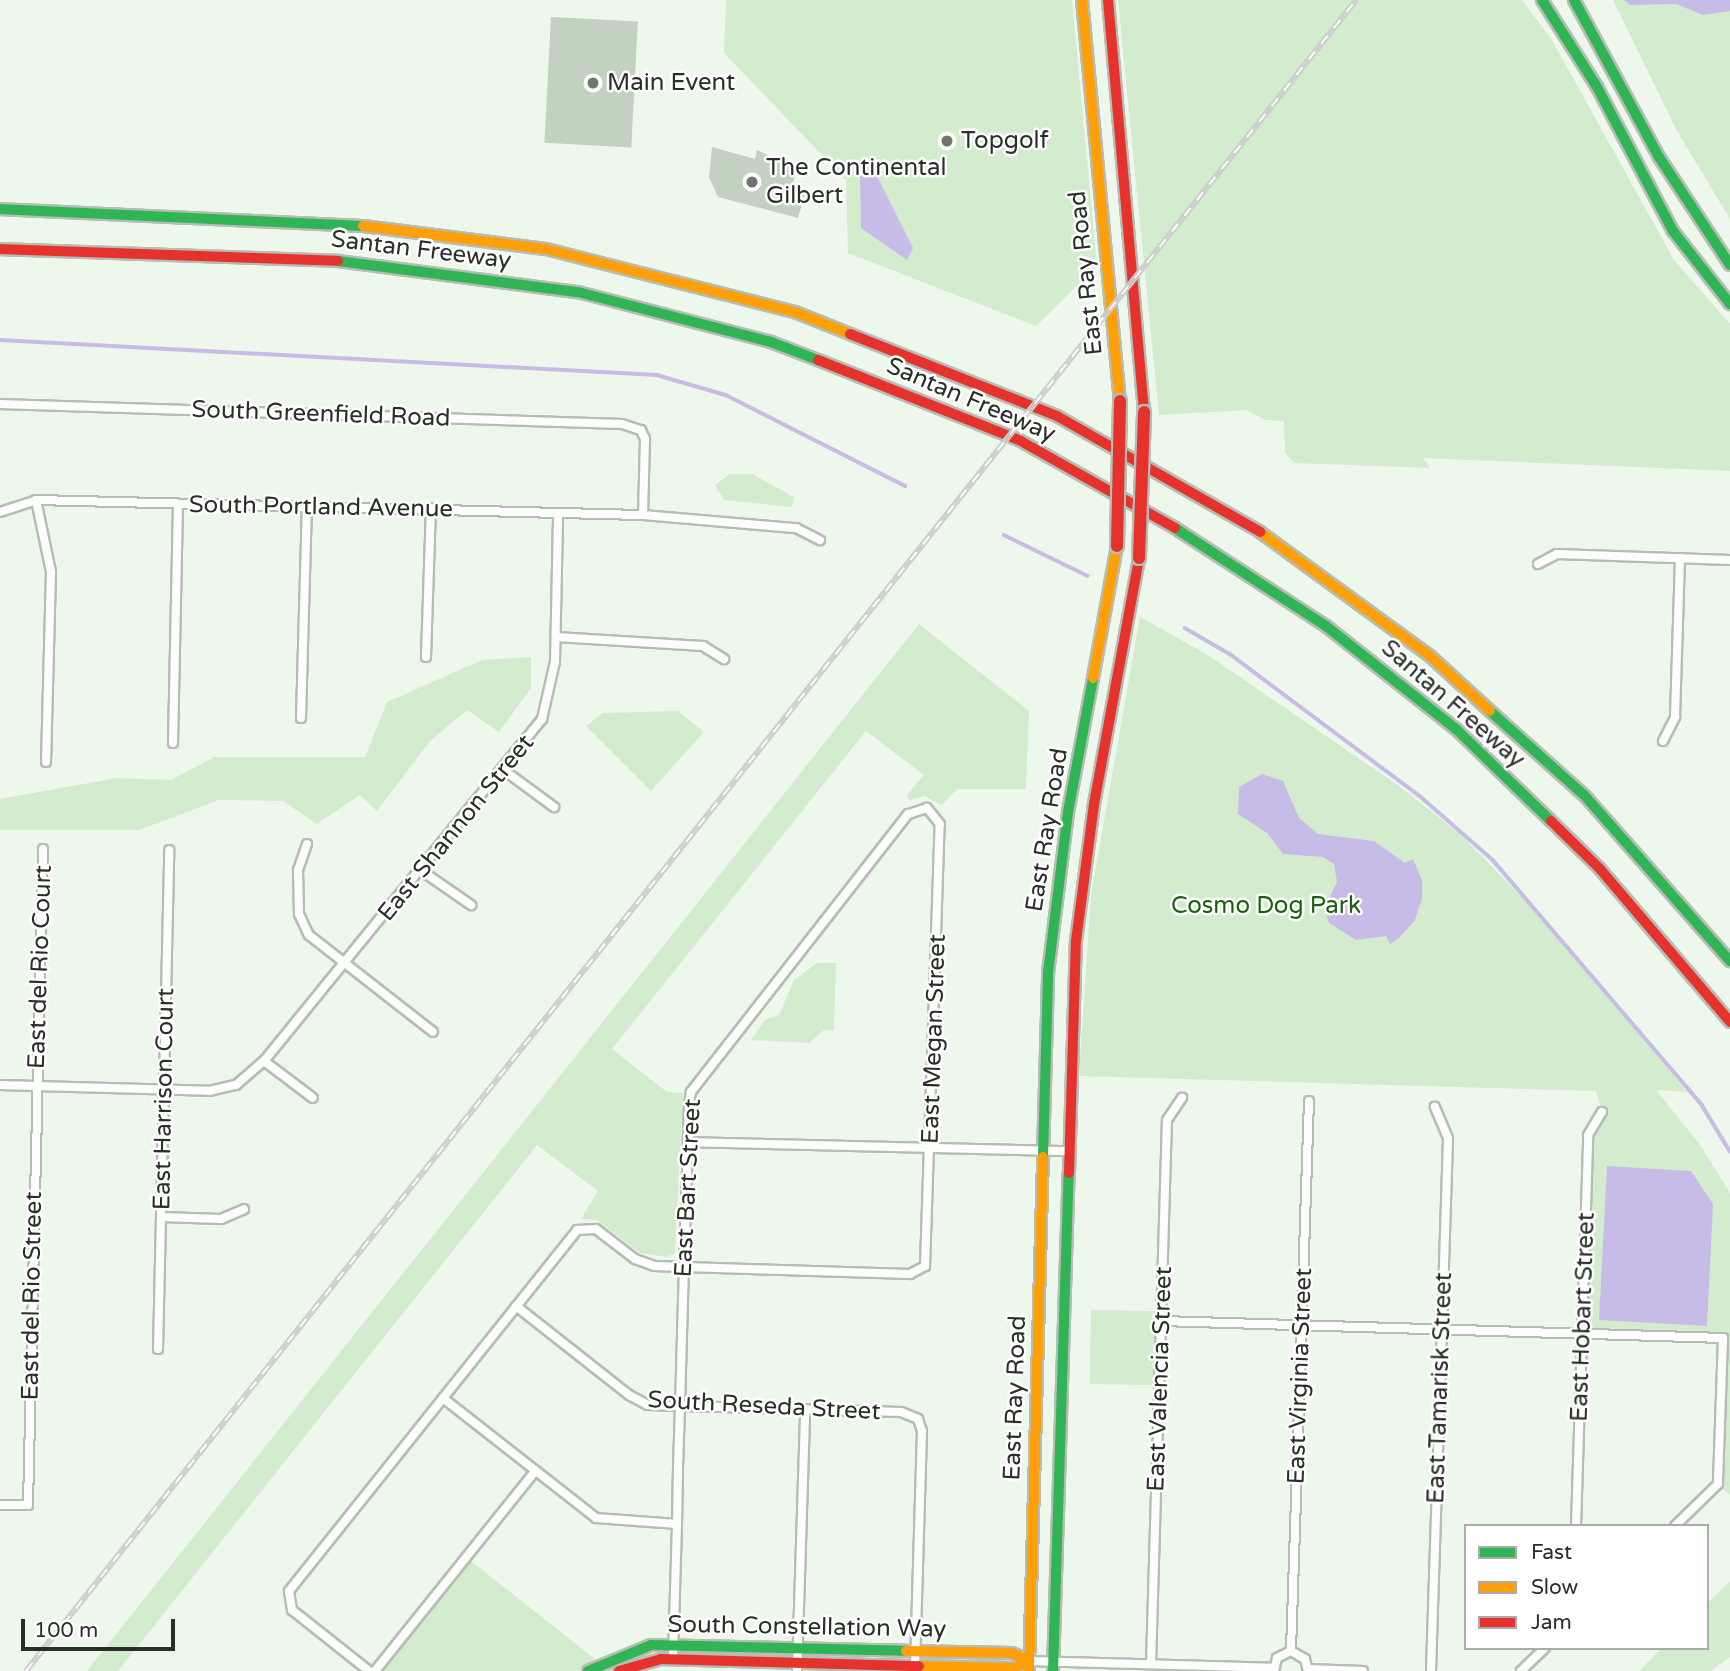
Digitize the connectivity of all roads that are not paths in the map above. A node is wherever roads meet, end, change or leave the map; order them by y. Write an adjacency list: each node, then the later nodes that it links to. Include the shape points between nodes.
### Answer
1 (1082, 0): 51 (main road, East Ray Road, bridge, via 1120,401 1117,546 1059,877 1048,973)
2 (1108, 0): 52 (main road, East Ray Road, bridge, via 1144,412 1139,558 1082,880)
3 (1542, 0): 8 (main road, via 1591,76 1673,231)
4 (1574, 0): 7 (main road, via 1659,157)
5 (0, 209): 36 (main road, Santan Freeway, via 409,228 546,249 795,312 1045,410 1258,531 1430,656 1586,796)
6 (0, 249): 38 (main road, Santan Freeway, via 203,252 372,263 578,292 771,342 1019,440 1218,552 1325,626 1457,730 1600,869)
7 (1730, 265)
8 (1730, 304)
9 (0, 404): 16 (street, South Greenfield Road, via 622,424 640,430 646,449)
10 (36, 500): 11 (street, South Portland Avenue); 14 (street, South Portland Avenue); 27 (street, via 51,572)
11 (178, 504): 12 (street, South Portland Avenue); 26 (street)
12 (307, 506): 13 (street, South Portland Avenue); 24 (street)
13 (431, 508): 15 (street, South Portland Avenue); 22 (street)
14 (0, 512)
15 (558, 514): 16 (street, South Portland Avenue); 21 (street, East Shannon Street)
16 (643, 515): 17 (street, South Portland Avenue, via 796,528)
17 (820, 540)
18 (1680, 558): 19 (street); 20 (street, via 1557,554); 25 (street, via 1675,717)
19 (1730, 560)
20 (1538, 564)
21 (556, 637): 23 (street, via 703,646); 28 (street, East Shannon Street, via 552,688 542,719)
22 (426, 657)
23 (724, 659)
24 (301, 718)
25 (1663, 741)
26 (173, 743)
27 (46, 762)
28 (505, 771): 29 (street); 34 (street, East Shannon Street)
29 (554, 807)
30 (928, 809): 49 (street, East Bart Street, via 908,814 698,1077 690,1100); 50 (street, East Megan Street, via 940,824)
31 (307, 844): 37 (street, via 298,870 299,914 309,935)
32 (43, 849): 42 (street, East del Rio Court)
33 (169, 850): 43 (street, East Harrison Court)
34 (422, 871): 35 (street); 37 (street, East Shannon Street)
35 (471, 905)
36 (1730, 961)
37 (344, 966): 39 (street); 40 (street, East Shannon Street)
38 (1730, 1022)
39 (433, 1032)
40 (264, 1061): 43 (street, East Shannon Street, via 236,1085 209,1091); 44 (street)
41 (0, 1085): 42 (street, East Shannon Street)
42 (36, 1086): 43 (street, East Shannon Street); 66 (street, East del Rio Street, via 28,1506)
43 (165, 1088): 54 (street, East Harrison Court)
44 (313, 1098)
45 (1182, 1098): 57 (street, East Valencia Street, via 1167,1120)
46 (1309, 1101): 58 (street, East Virginia Street)
47 (1436, 1107): 59 (street, East Tamarisk Street, via 1448,1138)
48 (1602, 1112): 60 (street, East Hobart Street, via 1588,1135)
49 (688, 1142): 50 (street); 55 (street, East Bart Street)
50 (930, 1149): 51 (street); 55 (street, East Megan Street, via 927,1257 919,1271)
51 (1043, 1151): 52 (street); 77 (main road, East Ray Road)
52 (1067, 1151): 77 (main road, East Ray Road)
53 (244, 1209): 54 (street, via 221,1219)
54 (162, 1217): 61 (street, East Harrison Court)
55 (684, 1267): 56 (street, via 644,1264 596,1229 583,1228); 63 (street, East Bart Street)
56 (516, 1306): 62 (street); 63 (street, South Reseda Street, via 634,1399)
57 (1161, 1321): 58 (street); 76 (street, East Valencia Street)
58 (1302, 1325): 59 (street); 74 (street, East Virginia Street)
59 (1442, 1330): 60 (street); 88 (street, East Tamarisk Street)
60 (1582, 1334): 68 (street, East Hobart Street); 69 (street, via 1723,1338 1718,1484)
61 (158, 1349)
62 (443, 1398): 65 (street); 83 (street, via 292,1588 288,1602)
63 (680, 1407): 64 (street, South Reseda Street); 67 (street, East Bart Street)
64 (805, 1410): 71 (street); 73 (street, South Reseda Street, via 901,1412 918,1419 922,1433)
65 (535, 1471): 67 (street, via 599,1519); 84 (street)
66 (0, 1505)
67 (677, 1524): 70 (street, East Bart Street)
68 (1576, 1524)
69 (1677, 1524)
70 (674, 1644): 71 (main road, South Constellation Way); 75 (street, East Bart Street); 85 (main road, South Constellation Way, via 639,1646)
71 (798, 1648): 73 (main road, South Constellation Way); 78 (street)
72 (1543, 1650): 89 (street)
73 (915, 1651): 77 (main road, South Constellation Way, via 1012,1653); 80 (street)
74 (1291, 1651): 81 (street, via 1281,1654); 82 (street, via 1301,1655)
75 (673, 1660): 78 (main road, South Constellation Way); 86 (main road, South Constellation Way)
76 (1151, 1664): 77 (street); 79 (street)
77 (1042, 1665): 80 (main road, South Constellation Way)
78 (797, 1668): 80 (main road, South Constellation Way)
79 (1176, 1668): 81 (street)
80 (915, 1669)
81 (1274, 1670)
82 (1308, 1670): 87 (street)
83 (369, 1671)
84 (375, 1671)
85 (588, 1671)
86 (619, 1671)
87 (1363, 1671)
88 (1431, 1671)
89 (1521, 1671)

